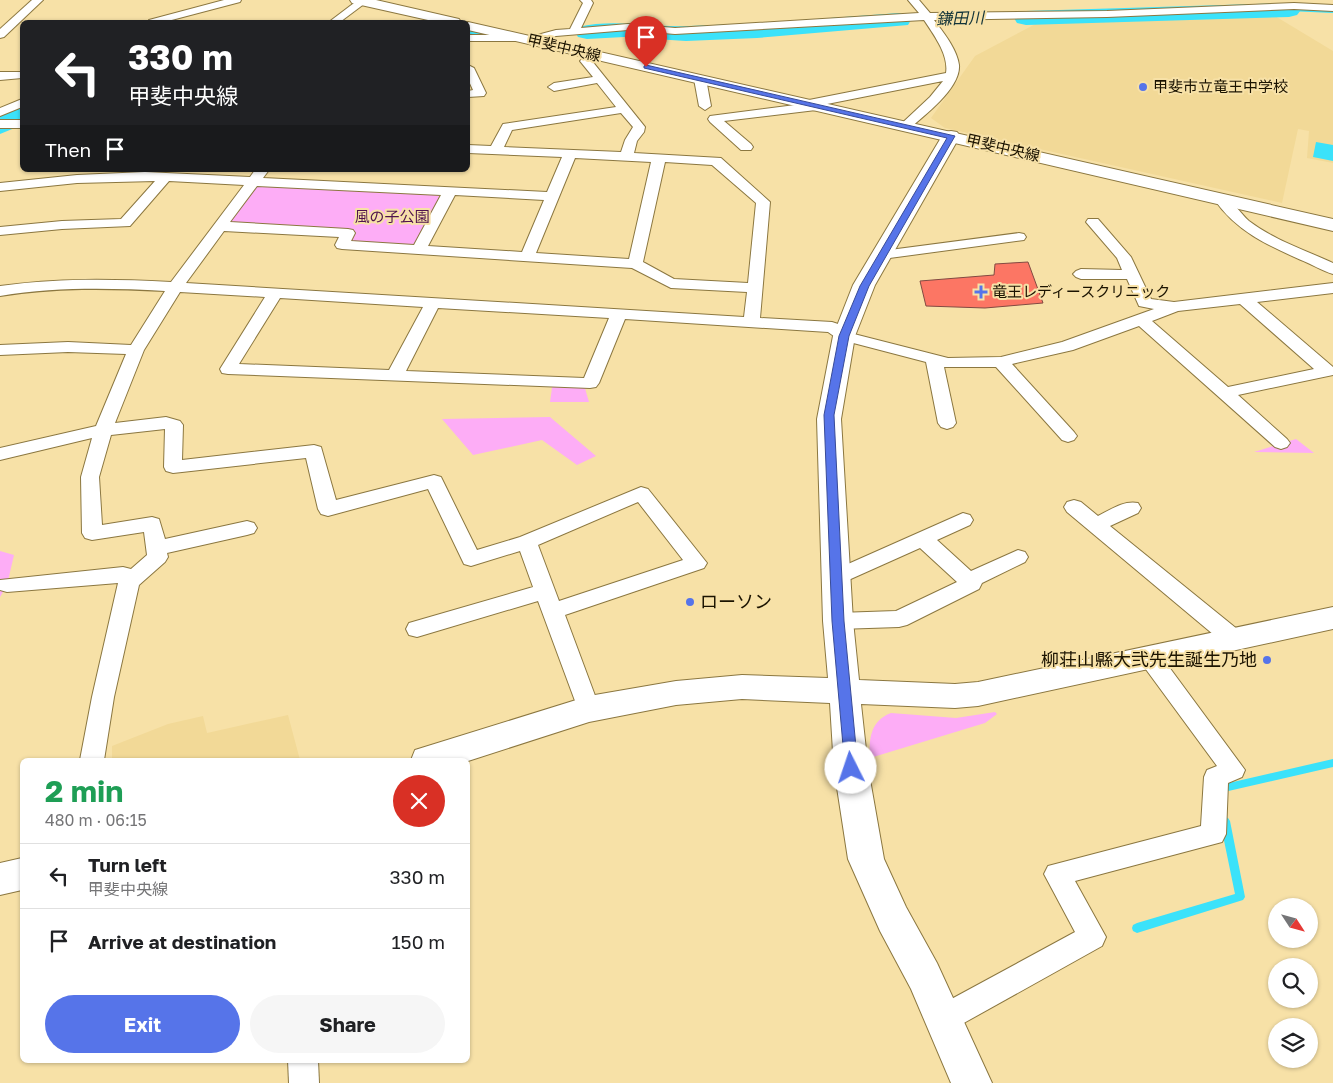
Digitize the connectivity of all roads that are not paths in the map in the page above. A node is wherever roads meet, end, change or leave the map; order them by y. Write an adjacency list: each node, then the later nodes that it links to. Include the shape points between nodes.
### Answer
1 (38, 0): 16 (street)
2 (236, 0): 11 (street)
3 (585, 0): 15 (street, via 588,3)
4 (913, 0): 9 (street)
5 (1297, 0): 7 (street)
6 (360, 1): 12 (street); 13 (street)
7 (1312, 7): 8 (street); 9 (street); 10 (street)
8 (1333, 8)
9 (929, 17): 15 (street, via 872,18 740,29 675,31 628,27); 24 (street, via 953,67)
10 (1333, 18)
11 (161, 20)
12 (336, 20)
13 (445, 20)
14 (470, 26): 19 (street, 甲斐中央線)
15 (574, 31): 19 (street)
16 (0, 35)
17 (470, 38): 18 (street)
18 (487, 38): 19 (street); 21 (street)
19 (525, 39): 20 (street, 甲斐中央線)
20 (592, 55): 25 (street, via 586,60); 26 (street, 甲斐中央線)
21 (471, 62): 28 (street, via 480,92)
22 (20, 75): 23 (street)
23 (0, 76)
24 (950, 76): 30 (street); 36 (street, via 933,102)
25 (600, 79): 27 (street); 32 (street)
26 (700, 79): 30 (street, 甲斐中央線); 31 (street)
27 (554, 87)
28 (470, 94)
29 (20, 104): 33 (street)
30 (813, 105): 36 (street, 甲斐中央線); 39 (street, via 714,119)
31 (706, 106)
32 (624, 109): 41 (street, via 508,126); 43 (street, via 639,127)
33 (0, 112)
34 (0, 124): 35 (street)
35 (18, 124): 37 (street)
36 (905, 126): 38 (street, 甲斐中央線)
37 (0, 130)
38 (951, 136): 50 (street, 甲斐中央線); 57 (street)
39 (746, 147)
40 (470, 149): 41 (street)
41 (496, 150): 42 (street)
42 (570, 154): 43 (street); 49 (street)
43 (627, 156): 44 (street)
44 (659, 158): 59 (street); 64 (street, via 716,161 763,202)
45 (258, 175): 46 (street); 48 (street); 53 (street)
46 (165, 177): 47 (street, via 77,179); 54 (street, via 125,222)
47 (0, 188)
48 (450, 191): 49 (street); 56 (street)
49 (553, 196): 58 (street)
50 (1221, 199): 52 (street, 甲斐中央線); 60 (street, via 1228,209 1260,235)
51 (1093, 222): 62 (street, via 1124,257)
52 (1333, 225)
53 (221, 226): 56 (street, via 348,233 342,245); 63 (street)
54 (0, 232)
55 (1019, 236): 57 (street)
56 (419, 250): 58 (street)
57 (882, 254): 74 (street, via 864,286)
58 (527, 257): 59 (street)
59 (635, 264): 64 (street, via 672,283)
60 (1333, 269)
61 (1081, 274): 62 (street)
62 (1132, 275): 70 (street, via 1146,302)
63 (175, 287): 66 (street, via 106,283 39,285); 67 (street); 76 (street)
64 (755, 288): 73 (street)
65 (1333, 288): 68 (street)
66 (0, 291)
67 (276, 293): 69 (street); 79 (street, via 228,369)
68 (1244, 300): 70 (street); 80 (street, via 1327,371)
69 (433, 303): 71 (street); 79 (street)
70 (1176, 307): 72 (street)
71 (619, 314): 73 (street); 79 (street, via 590,383)
72 (1142, 320): 78 (street, via 1066,346); 80 (street)
73 (752, 322): 74 (street, via 832,327)
74 (844, 336): 77 (street); 95 (street, via 829,415)
75 (0, 350): 76 (street, via 90,346)
76 (136, 350): 82 (street)
77 (934, 360): 78 (street, via 948,363); 81 (street)
78 (1000, 362): 83 (street)
79 (395, 375)
80 (1224, 393): 84 (street)
81 (947, 423)
82 (103, 430): 85 (street); 92 (street, via 166,423 174,425 173,467 314,451 328,509 434,481 471,559); 93 (street, via 90,477 92,533 152,524)
83 (1068, 436)
84 (1281, 443)
85 (0, 454)
86 (1074, 507): 89 (street)
87 (1131, 508): 89 (street)
88 (963, 520): 91 (street)
89 (1096, 525): 104 (street)
90 (247, 528): 93 (street)
91 (922, 538): 95 (street); 96 (street)
92 (527, 542): 99 (street); 100 (street, via 640,493 697,563)
93 (156, 548): 97 (street, via 158,557)
94 (1018, 558): 96 (street)
95 (837, 577): 102 (street)
96 (969, 581): 102 (street, via 972,584 899,619)
97 (129, 582): 98 (street, via 124,574); 108 (street)
98 (7, 585)
99 (545, 591): 100 (street); 103 (street)
100 (553, 611): 107 (street)
101 (1333, 618): 104 (street)
102 (838, 621): 106 (street)
103 (417, 629)
104 (1234, 640): 105 (street)
105 (1150, 658): 106 (street, via 978,694); 112 (street, via 1233,770 1216,777 1212,834 1057,874 1092,937)
106 (845, 692): 107 (street, via 742,687 676,693); 112 (street, via 851,768 866,859)
107 (588, 709): 109 (street)
108 (92, 758)
109 (433, 758)
110 (20, 874): 111 (street)
111 (0, 879)
112 (944, 1019): 115 (street)
113 (303, 1063): 114 (street)
114 (304, 1083)
115 (972, 1083)

